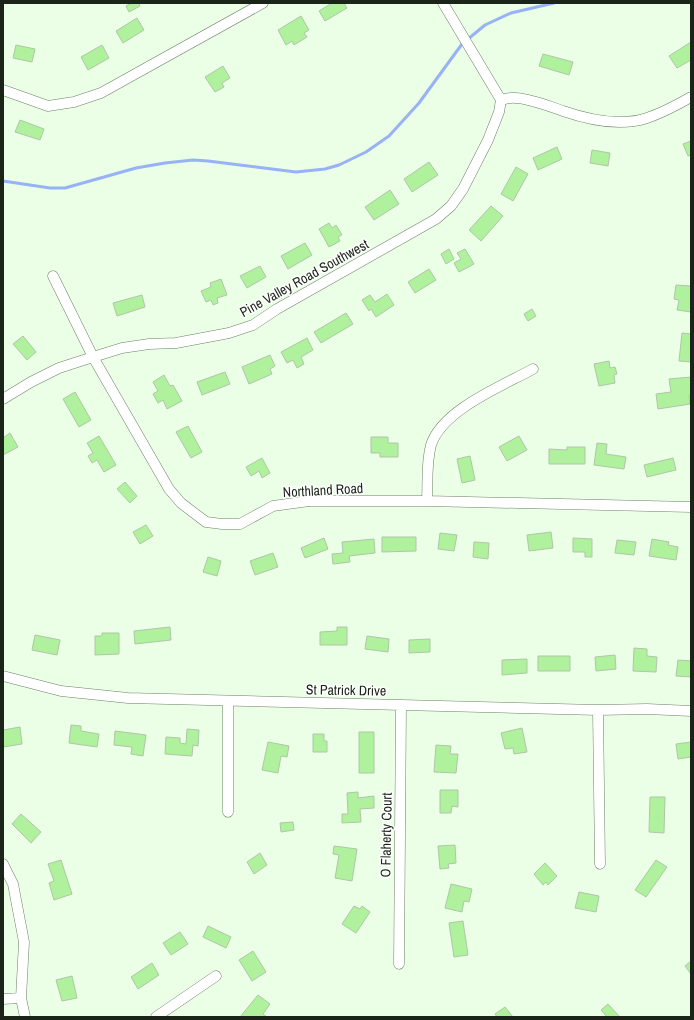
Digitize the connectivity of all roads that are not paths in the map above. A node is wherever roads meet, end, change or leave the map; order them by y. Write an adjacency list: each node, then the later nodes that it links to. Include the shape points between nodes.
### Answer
1 (263, 3): 3 (street, via 94,96 48,106)
2 (442, 3): 5 (street)
3 (3, 90)
4 (691, 97): 5 (street, via 646,118 610,122 585,118 532,101 516,98)
5 (501, 100): 7 (street, Pine Valley Road Southwest, via 488,140 463,189 451,206 436,219 253,325 229,333 176,343 122,348)
6 (53, 276): 7 (street, Northland Road)
7 (93, 357): 9 (street, Pine Valley Road Southwest, via 59,368); 10 (street, Northland Road, via 169,489 181,503 206,522 240,524 272,506 309,501)
8 (533, 369): 10 (street, via 480,398 453,415 442,426 432,444 428,466)
9 (3, 398)
10 (427, 501): 11 (street, Northland Road)
11 (691, 507)
12 (3, 676): 13 (street, St Patrick Drive, via 61,691 128,698)
13 (228, 701): 14 (street, St Patrick Drive); 17 (street)
14 (401, 705): 15 (street, St Patrick Drive); 20 (street, O Flaherty Court)
15 (598, 710): 16 (street, St Patrick Drive); 19 (street)
16 (691, 711)
17 (228, 812)
18 (3, 864): 22 (street, via 13,884 24,942)
19 (600, 864)
20 (399, 964)
21 (216, 976): 25 (street)
22 (21, 998): 23 (street); 24 (street)
23 (3, 999)
24 (25, 1017)
25 (156, 1017)

